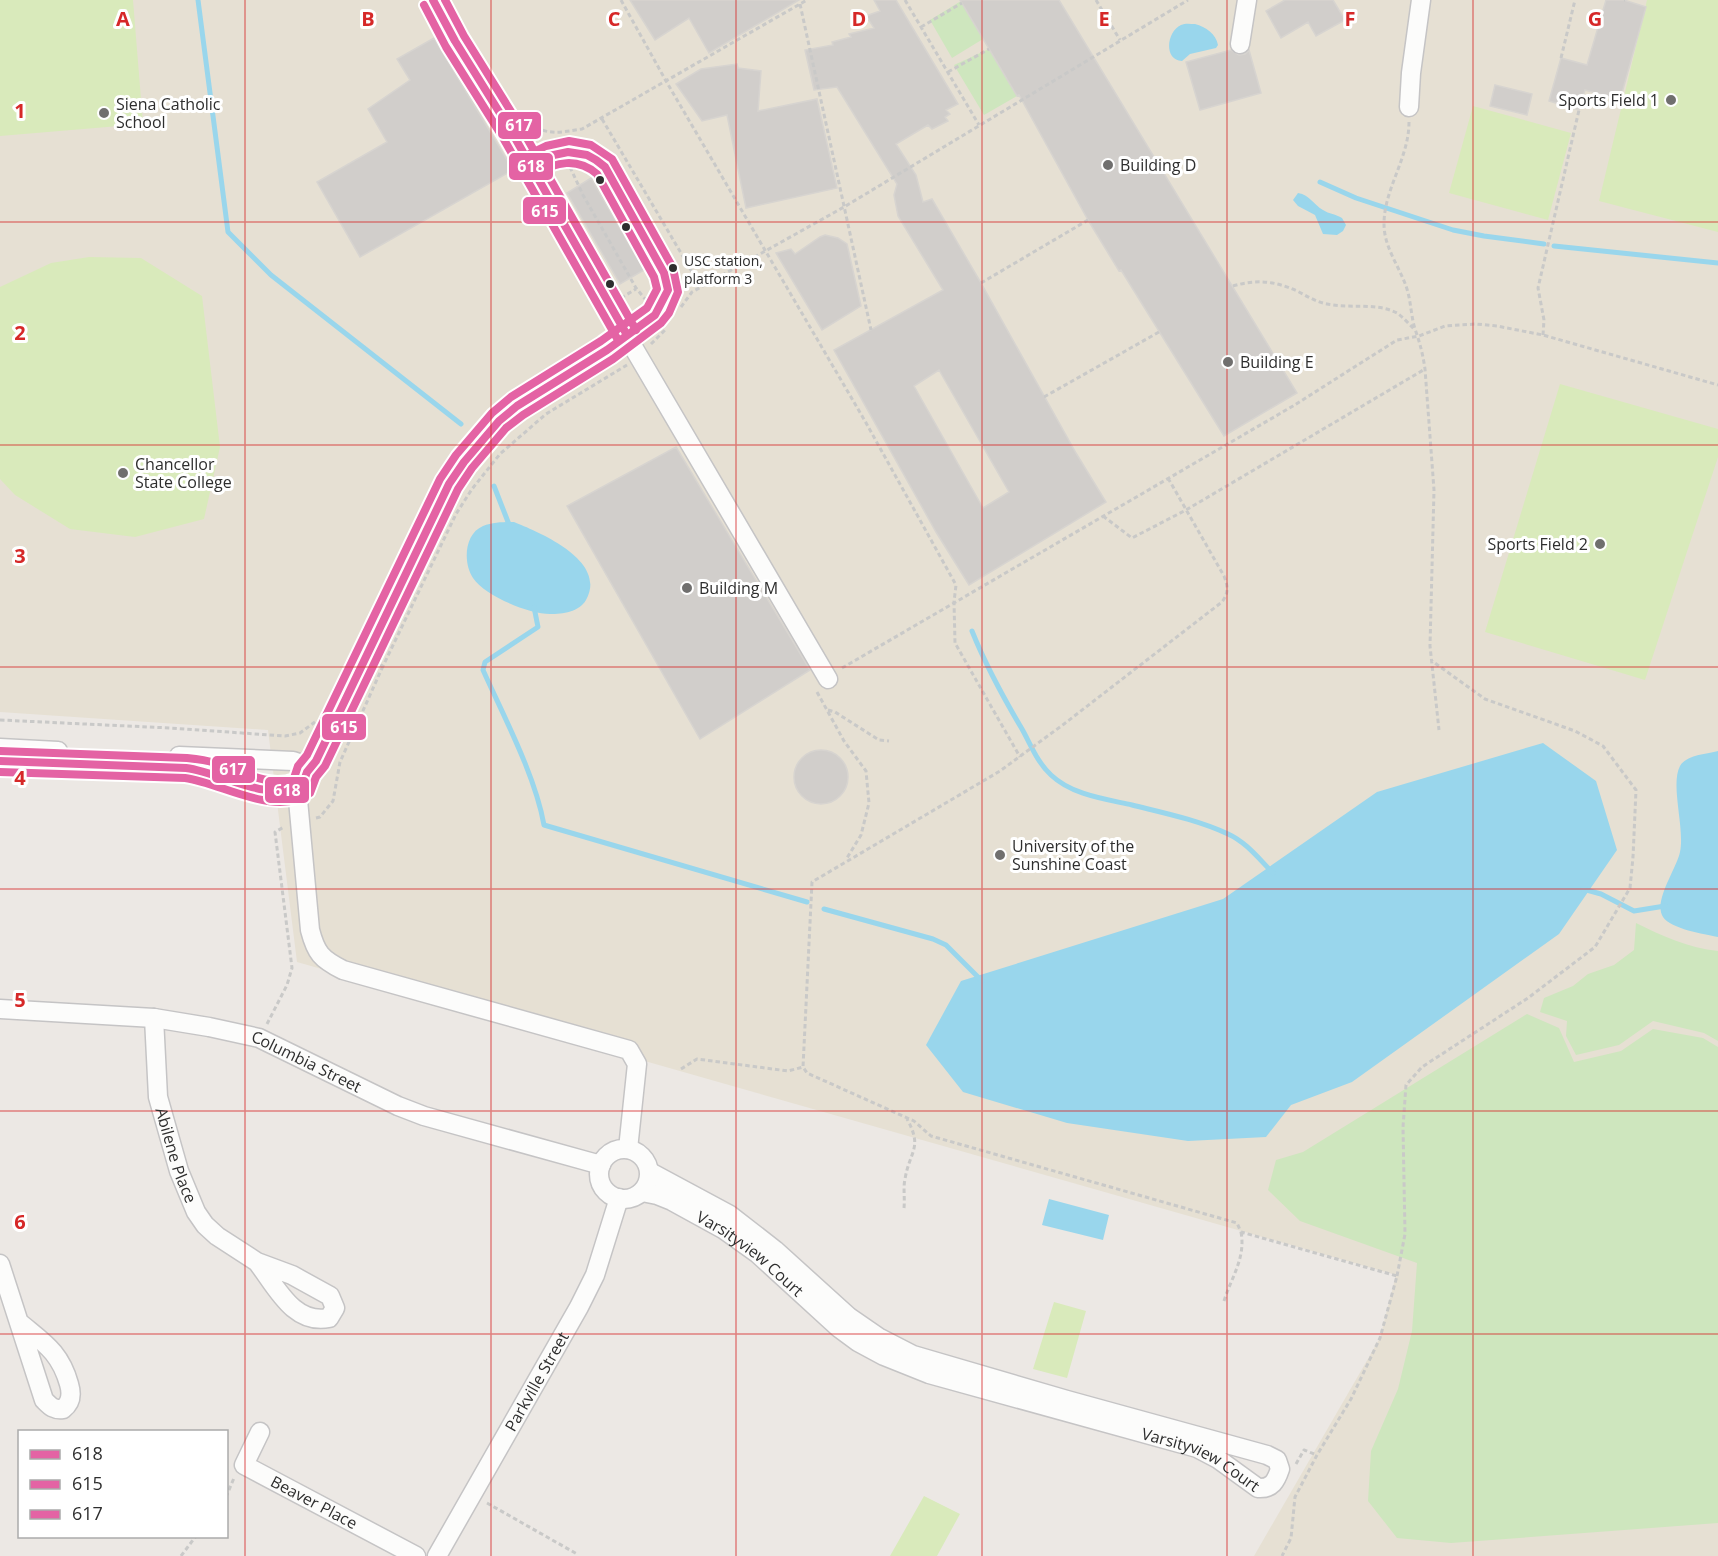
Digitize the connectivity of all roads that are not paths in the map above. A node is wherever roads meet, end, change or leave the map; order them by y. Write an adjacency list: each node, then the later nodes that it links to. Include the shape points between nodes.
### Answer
1 (433, 0): 6 (street)
2 (1247, 0): 4 (street)
3 (1421, 0): 5 (street)
4 (1240, 44)
5 (1409, 107)
6 (530, 165): 7 (street); 7 (street, via 549,154 569,152 588,155 605,167 664,273 668,290 668,312 654,315)
7 (627, 335): 8 (street); 11 (street, via 517,406 481,440 449,484 320,754)
8 (828, 679)
9 (0, 748): 11 (street, via 293,761 302,764)
10 (0, 761): 12 (street, via 186,768 266,789)
11 (307, 772): 12 (street)
12 (297, 789): 15 (street, via 310,930 325,961 343,970 629,1050 637,1064)
13 (0, 1009): 14 (street, Columbia Street)
14 (154, 1017): 16 (street, Columbia Street, via 259,1038 424,1116); 20 (street, Abilene Place, via 158,1097 179,1171 196,1212 218,1236)
15 (628, 1149): 16 (street, via 611,1152); 17 (street, via 643,1157)
16 (601, 1165): 19 (street, via 602,1185)
17 (650, 1172): 18 (street); 22 (street, Varsityview Court, via 730,1215 775,1250)
18 (642, 1192): 19 (street, via 635,1197); 22 (street, Varsityview Court, via 672,1201 723,1230)
19 (619, 1198): 27 (street, Parkville Street, via 595,1275)
20 (257, 1262)
21 (0, 1264): 23 (street)
22 (844, 1322): 25 (street, Varsityview Court, via 858,1342 929,1374 1025,1394)
23 (20, 1323)
24 (260, 1432): 26 (street, Beaver Place, via 239,1472)
25 (1199, 1442)
26 (416, 1556)
27 (437, 1556)

